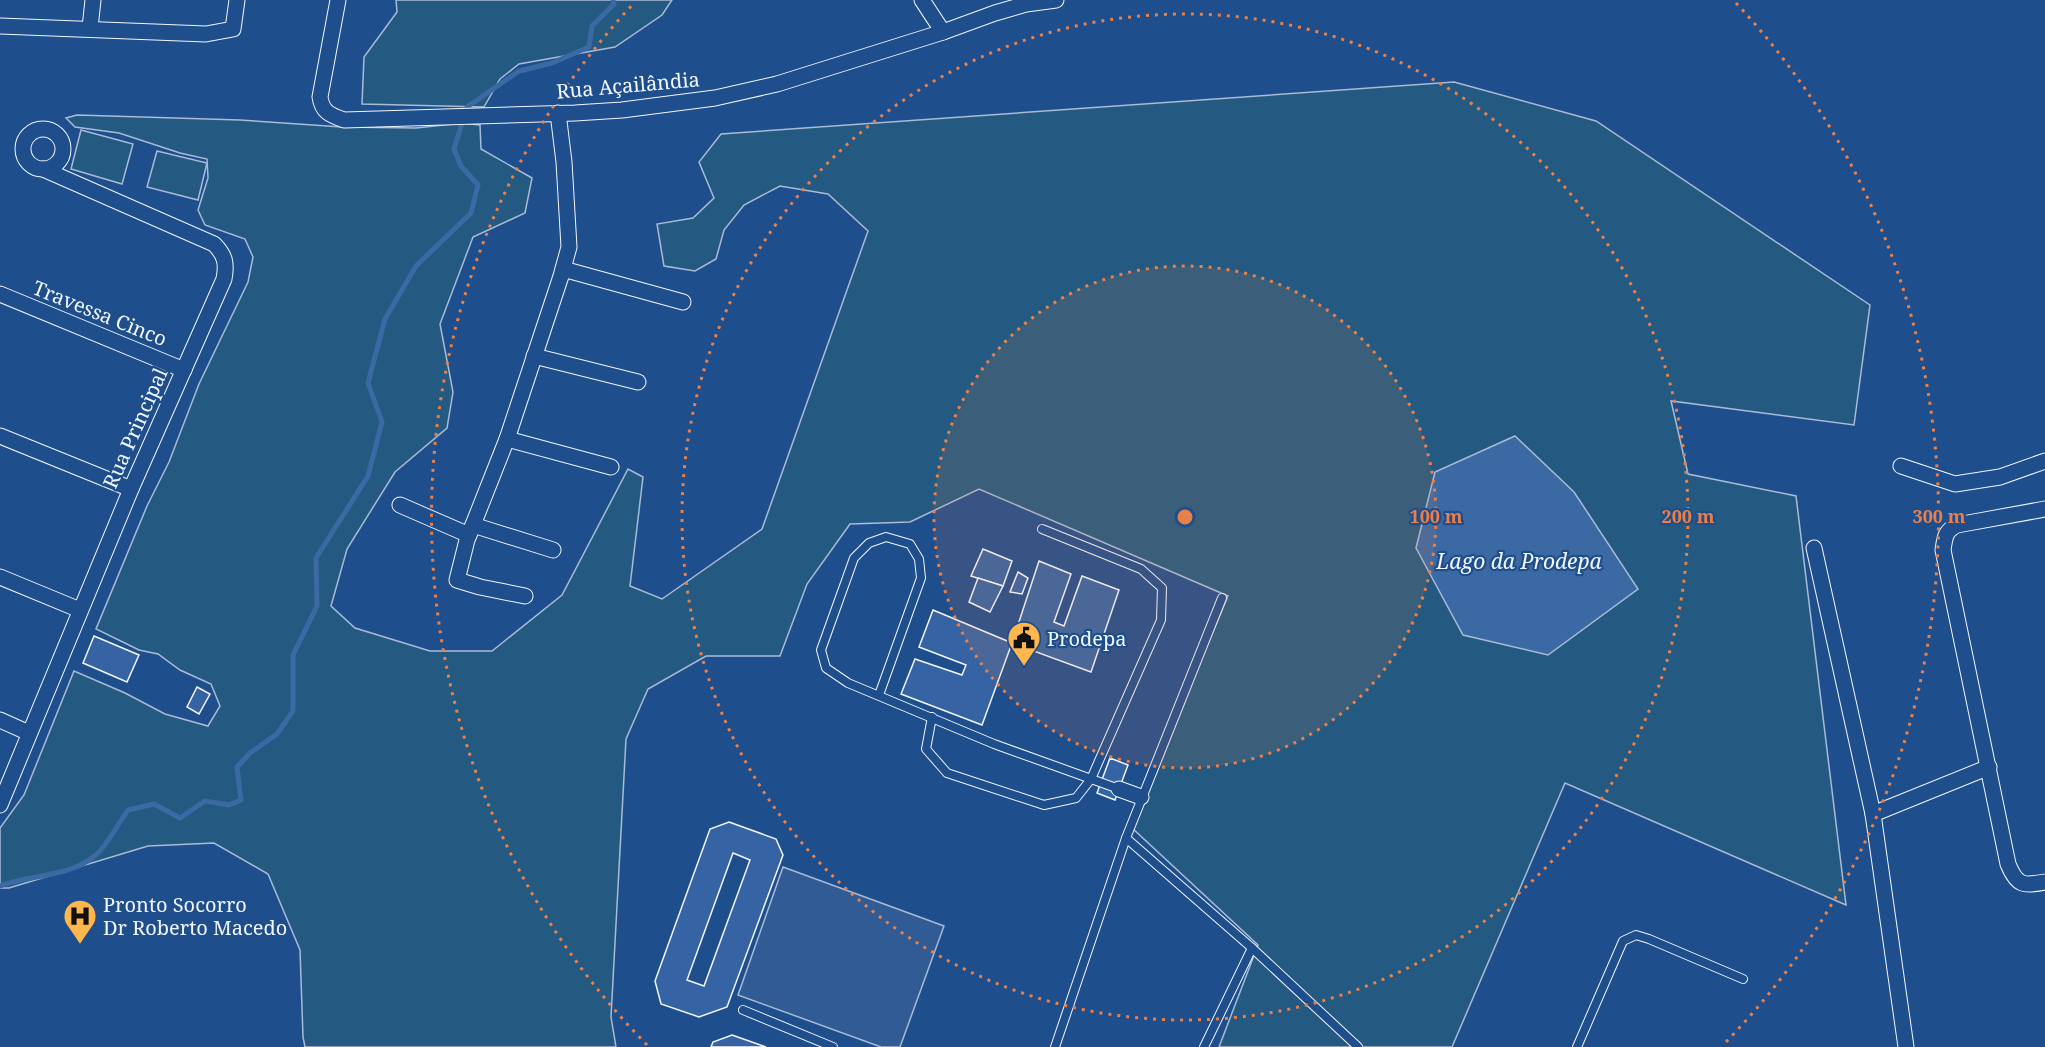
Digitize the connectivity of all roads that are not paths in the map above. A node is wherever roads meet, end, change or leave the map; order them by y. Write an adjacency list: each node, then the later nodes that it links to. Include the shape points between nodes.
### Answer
1 (93, 0): 7 (street)
2 (237, 0): 7 (street, via 233,29 206,34)
3 (338, 0): 9 (street, Rua Açailândia, via 320,97 325,111 344,120)
4 (922, 0): 8 (street)
5 (1056, 0): 8 (street, Rua Açailândia, via 1016,7)
6 (0, 26): 7 (street)
7 (90, 28)
8 (943, 32): 9 (street, Rua Açailândia, via 777,84 715,98 622,110)
9 (558, 113): 11 (street, via 568,238)
10 (43, 169): 15 (street, Rua Principal, via 214,243 224,254 224,279)
11 (563, 269): 13 (street); 14 (street)
12 (0, 294): 15 (street, Travessa Cinco)
13 (683, 302)
14 (534, 357): 16 (street); 18 (street)
15 (184, 370): 22 (street, Rua Principal)
16 (639, 382)
17 (0, 436): 22 (street)
18 (507, 439): 20 (street); 26 (street)
19 (2045, 461): 21 (street, via 2000,477 1955,484)
20 (611, 466)
21 (1901, 466)
22 (131, 489): 32 (street, Rua Principal)
23 (400, 505): 26 (street)
24 (2045, 509): 37 (street, via 1957,525 1945,535 1943,550)
25 (1042, 529): 38 (lane, via 1141,569 1162,588 1161,620)
26 (471, 530): 28 (street); 30 (street, via 457,580)
27 (1814, 548): 42 (street)
28 (553, 550)
29 (0, 577): 32 (street)
30 (525, 596)
31 (1222, 598): 40 (lane)
32 (80, 610): 36 (street, Rua Principal)
33 (879, 696): 33 (lane, via 826,668 821,650 854,558 868,543 886,537 910,544 920,559 921,578); 34 (lane)
34 (932, 717): 38 (lane); 38 (lane, via 926,749 947,773 1044,805 1076,798)
35 (0, 720): 36 (street)
36 (29, 734): 41 (street, Rua Principal)
37 (1989, 767): 42 (street); 44 (street, via 2013,876 2029,885)
38 (1090, 779): 39 (lane)
39 (1119, 789): 40 (street)
40 (1141, 797): 43 (lane)
41 (0, 805)
42 (1873, 814): 53 (street)
43 (1126, 838): 45 (lane); 49 (lane)
44 (2045, 882)
45 (1252, 948): 50 (lane); 51 (lane)
46 (1743, 979): 52 (lane, via 1636,935 1623,941)
47 (743, 1010): 48 (lane)
48 (833, 1047)
49 (1055, 1047)
50 (1204, 1047)
51 (1358, 1047)
52 (1577, 1047)
53 (1906, 1047)

